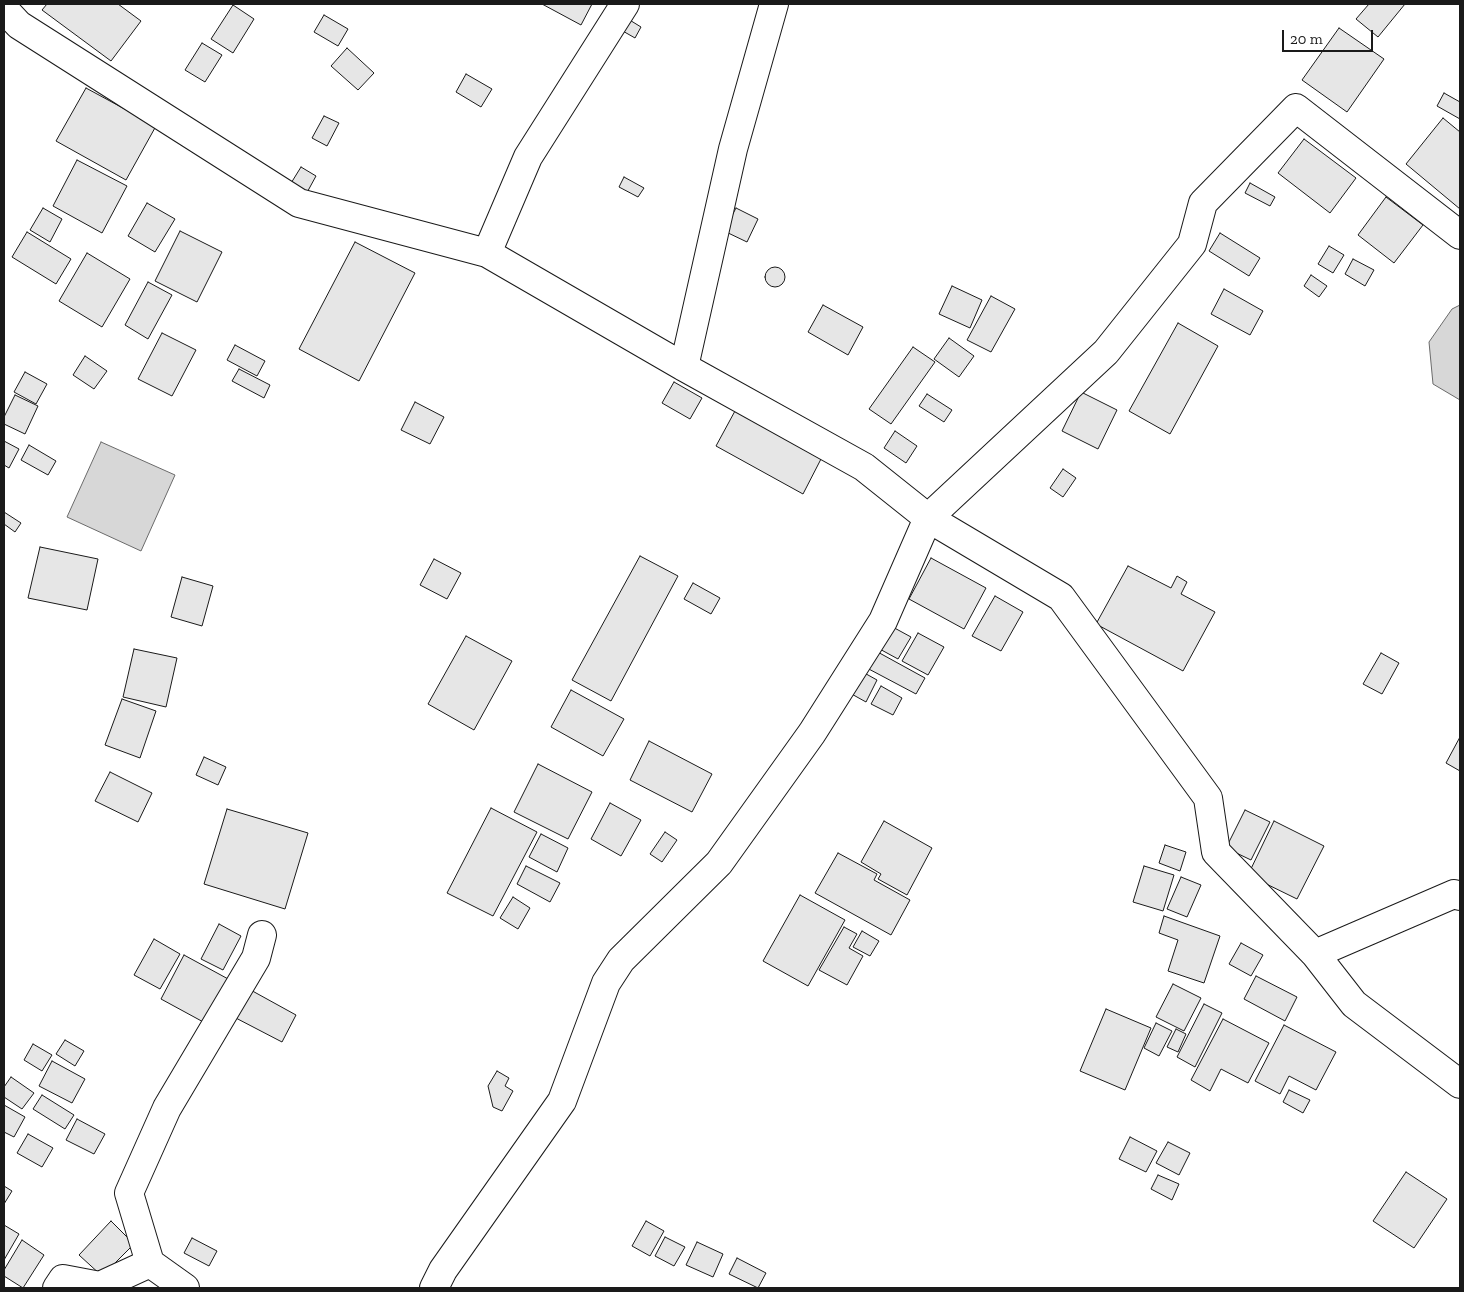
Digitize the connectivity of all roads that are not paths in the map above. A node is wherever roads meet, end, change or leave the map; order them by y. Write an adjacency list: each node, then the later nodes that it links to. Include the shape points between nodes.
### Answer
1 (625, 4): 5 (street, via 528,157)
2 (774, 4): 6 (street, via 733,149)
3 (4, 9): 5 (street, via 19,25 299,203)
4 (1460, 235): 7 (street, via 1296,108 1203,203 1192,244 1106,352)
5 (487, 253): 6 (street)
6 (684, 367): 7 (street, via 864,467)
7 (928, 518): 10 (street, via 1061,597 1208,798 1216,852); 15 (street, via 883,621 812,733 718,863 621,960 606,982 562,1101 443,1270)
8 (1460, 896): 10 (street, via 1454,894)
9 (262, 936): 12 (street, via 256,958 167,1108 129,1193)
10 (1315, 954): 11 (street, via 1354,1004)
11 (1460, 1084)
12 (150, 1263): 13 (street, via 100,1286 63,1279); 14 (street)
13 (57, 1288)
14 (186, 1288)
15 (434, 1288)

